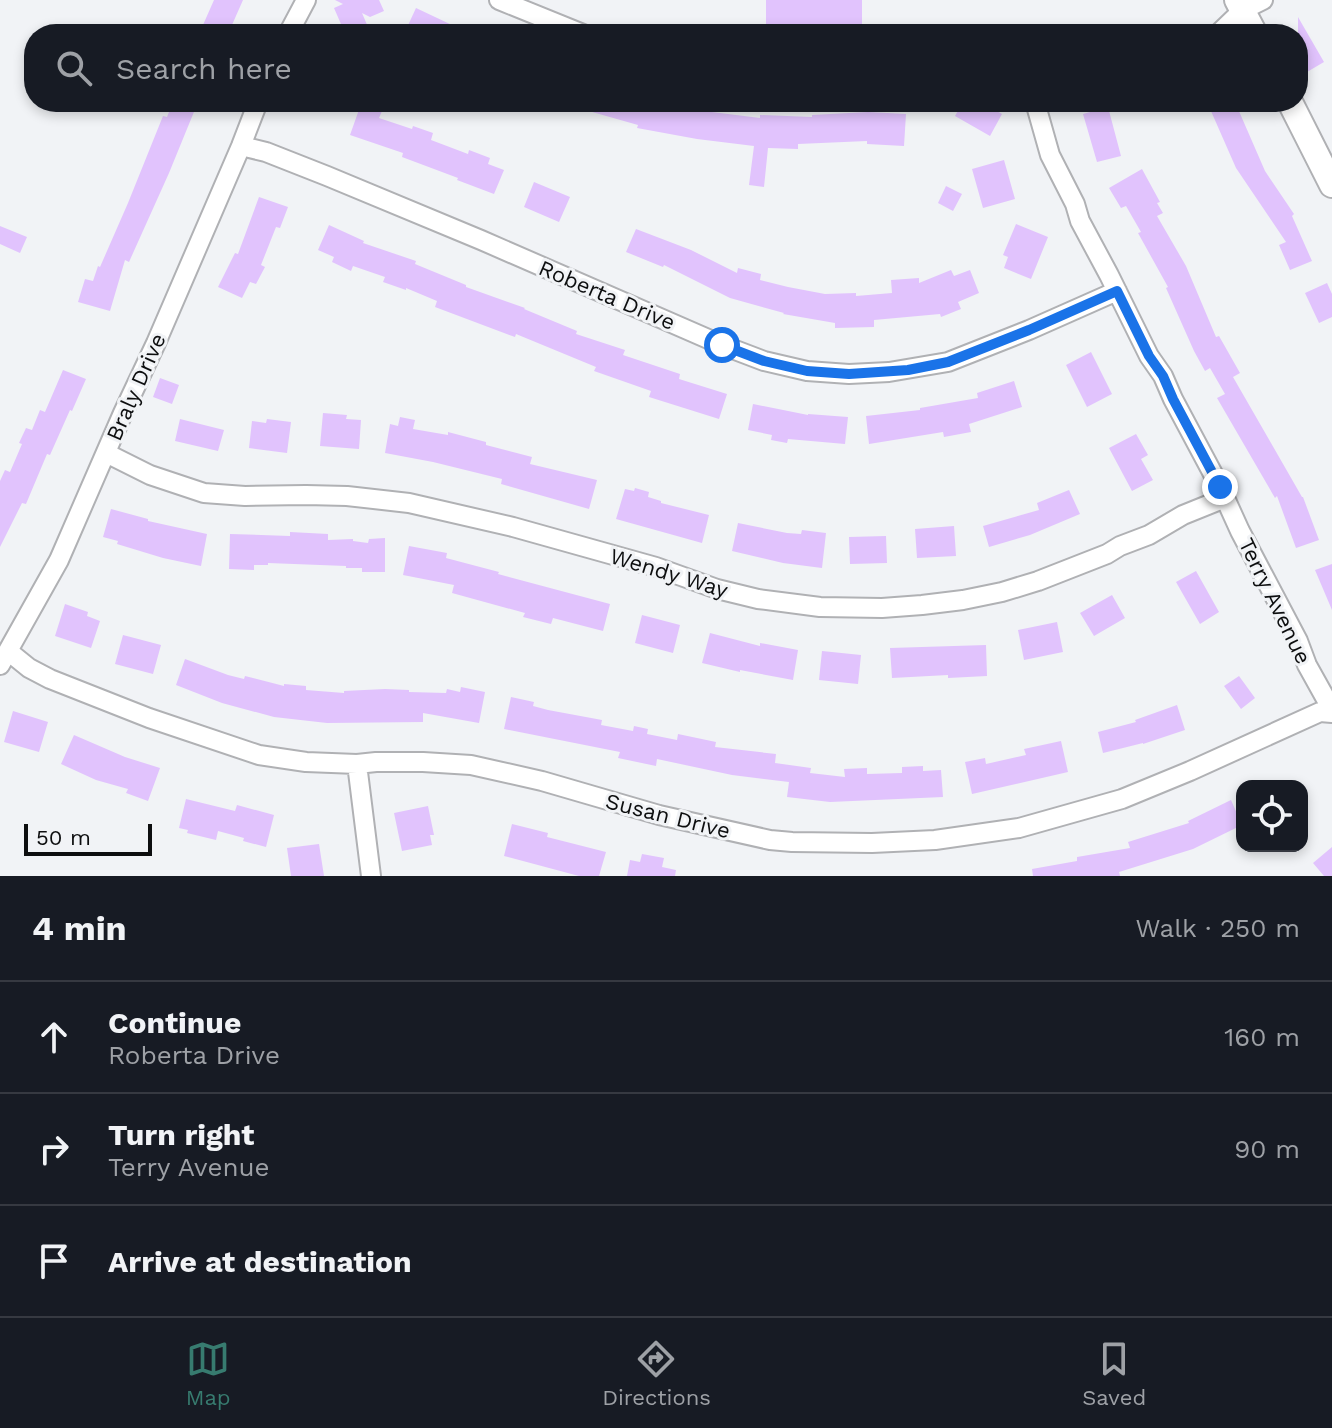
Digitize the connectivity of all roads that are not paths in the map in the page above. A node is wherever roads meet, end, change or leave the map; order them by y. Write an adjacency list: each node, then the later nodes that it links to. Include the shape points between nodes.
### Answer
1 (306, 0): 4 (street)
2 (499, 0): 5 (street)
3 (1248, 3): 6 (street); 7 (main road)
4 (293, 24)
5 (558, 24)
6 (1228, 24)
7 (1253, 24)
8 (254, 112): 11 (street, Braly Drive)
9 (1038, 112): 13 (street, Terry Avenue, via 1050,155)
10 (1295, 112): 12 (main road)
11 (241, 146): 13 (street, Roberta Drive, via 327,176 722,345 807,371 889,372 948,362); 14 (street, Braly Drive)
12 (1332, 185)
13 (1117, 291): 15 (street, Terry Avenue)
14 (106, 453): 15 (street, Wendy Way, via 204,493 409,503 513,527 717,589 820,607 922,605 1002,592 1107,554); 16 (street, Braly Drive, via 59,560)
15 (1225, 498): 17 (street, Terry Avenue)
16 (4, 658): 18 (street, Susan Drive, via 259,755)
17 (1332, 712): 18 (street, Susan Drive, via 1320,712 1122,799 1019,828 935,840 770,840 471,765)
18 (357, 764): 19 (street)
19 (371, 876)

